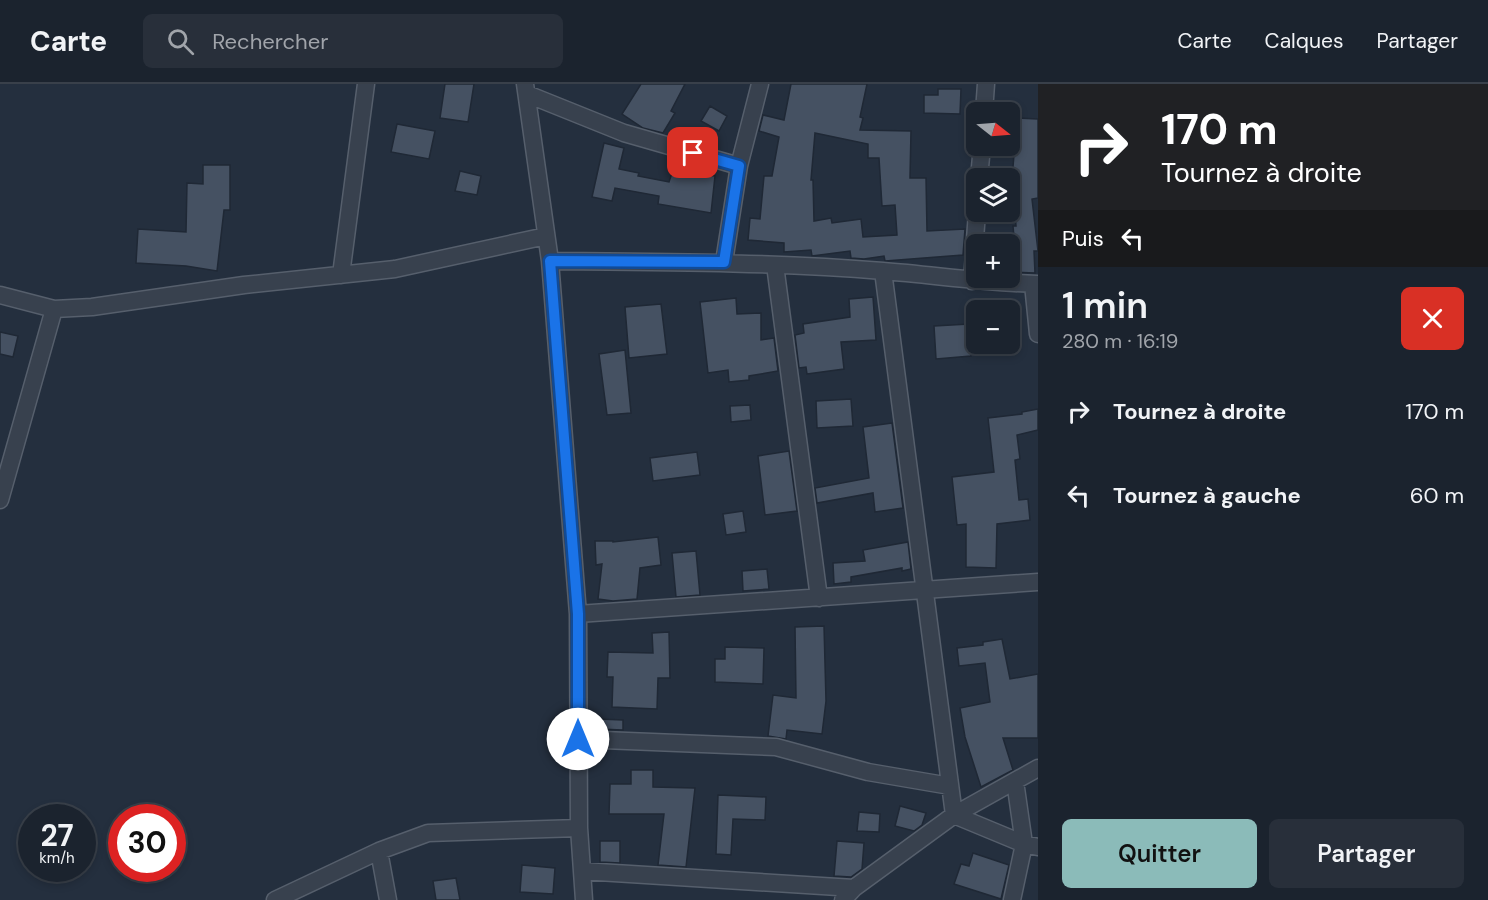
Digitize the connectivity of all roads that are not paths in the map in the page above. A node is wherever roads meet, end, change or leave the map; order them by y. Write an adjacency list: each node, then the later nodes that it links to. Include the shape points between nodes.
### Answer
1 (366, 84): 12 (street)
2 (760, 84): 6 (street)
3 (986, 84): 5 (street)
4 (526, 89): 6 (street, via 624,133); 7 (street)
5 (985, 102)
6 (739, 166): 9 (street)
7 (546, 236): 8 (street); 12 (street, via 395,269)
8 (550, 261): 9 (street); 23 (street)
9 (724, 262): 10 (street)
10 (774, 265): 11 (street); 22 (street)
11 (883, 271): 13 (street); 21 (street)
12 (341, 275): 17 (street)
13 (966, 280)
14 (1020, 283): 15 (street)
15 (1035, 284): 18 (street)
16 (0, 295): 17 (street)
17 (54, 309): 19 (street)
18 (1038, 334)
19 (0, 500)
20 (1038, 582): 21 (street)
21 (925, 589): 22 (street); 27 (street)
22 (819, 598): 23 (street)
23 (578, 614): 24 (street)
24 (578, 739): 27 (street, via 776,747 868,772); 29 (street)
25 (1038, 768): 26 (street)
26 (1015, 781): 28 (street); 30 (street)
27 (950, 786): 28 (street)
28 (954, 815): 30 (street); 33 (street)
29 (579, 828): 31 (street, via 428,833); 32 (street)
30 (1031, 846): 37 (street)
31 (380, 851): 34 (street); 35 (street)
32 (582, 872): 33 (street); 36 (street)
33 (857, 892)
34 (275, 900)
35 (388, 900)
36 (584, 900)
37 (1012, 900)

